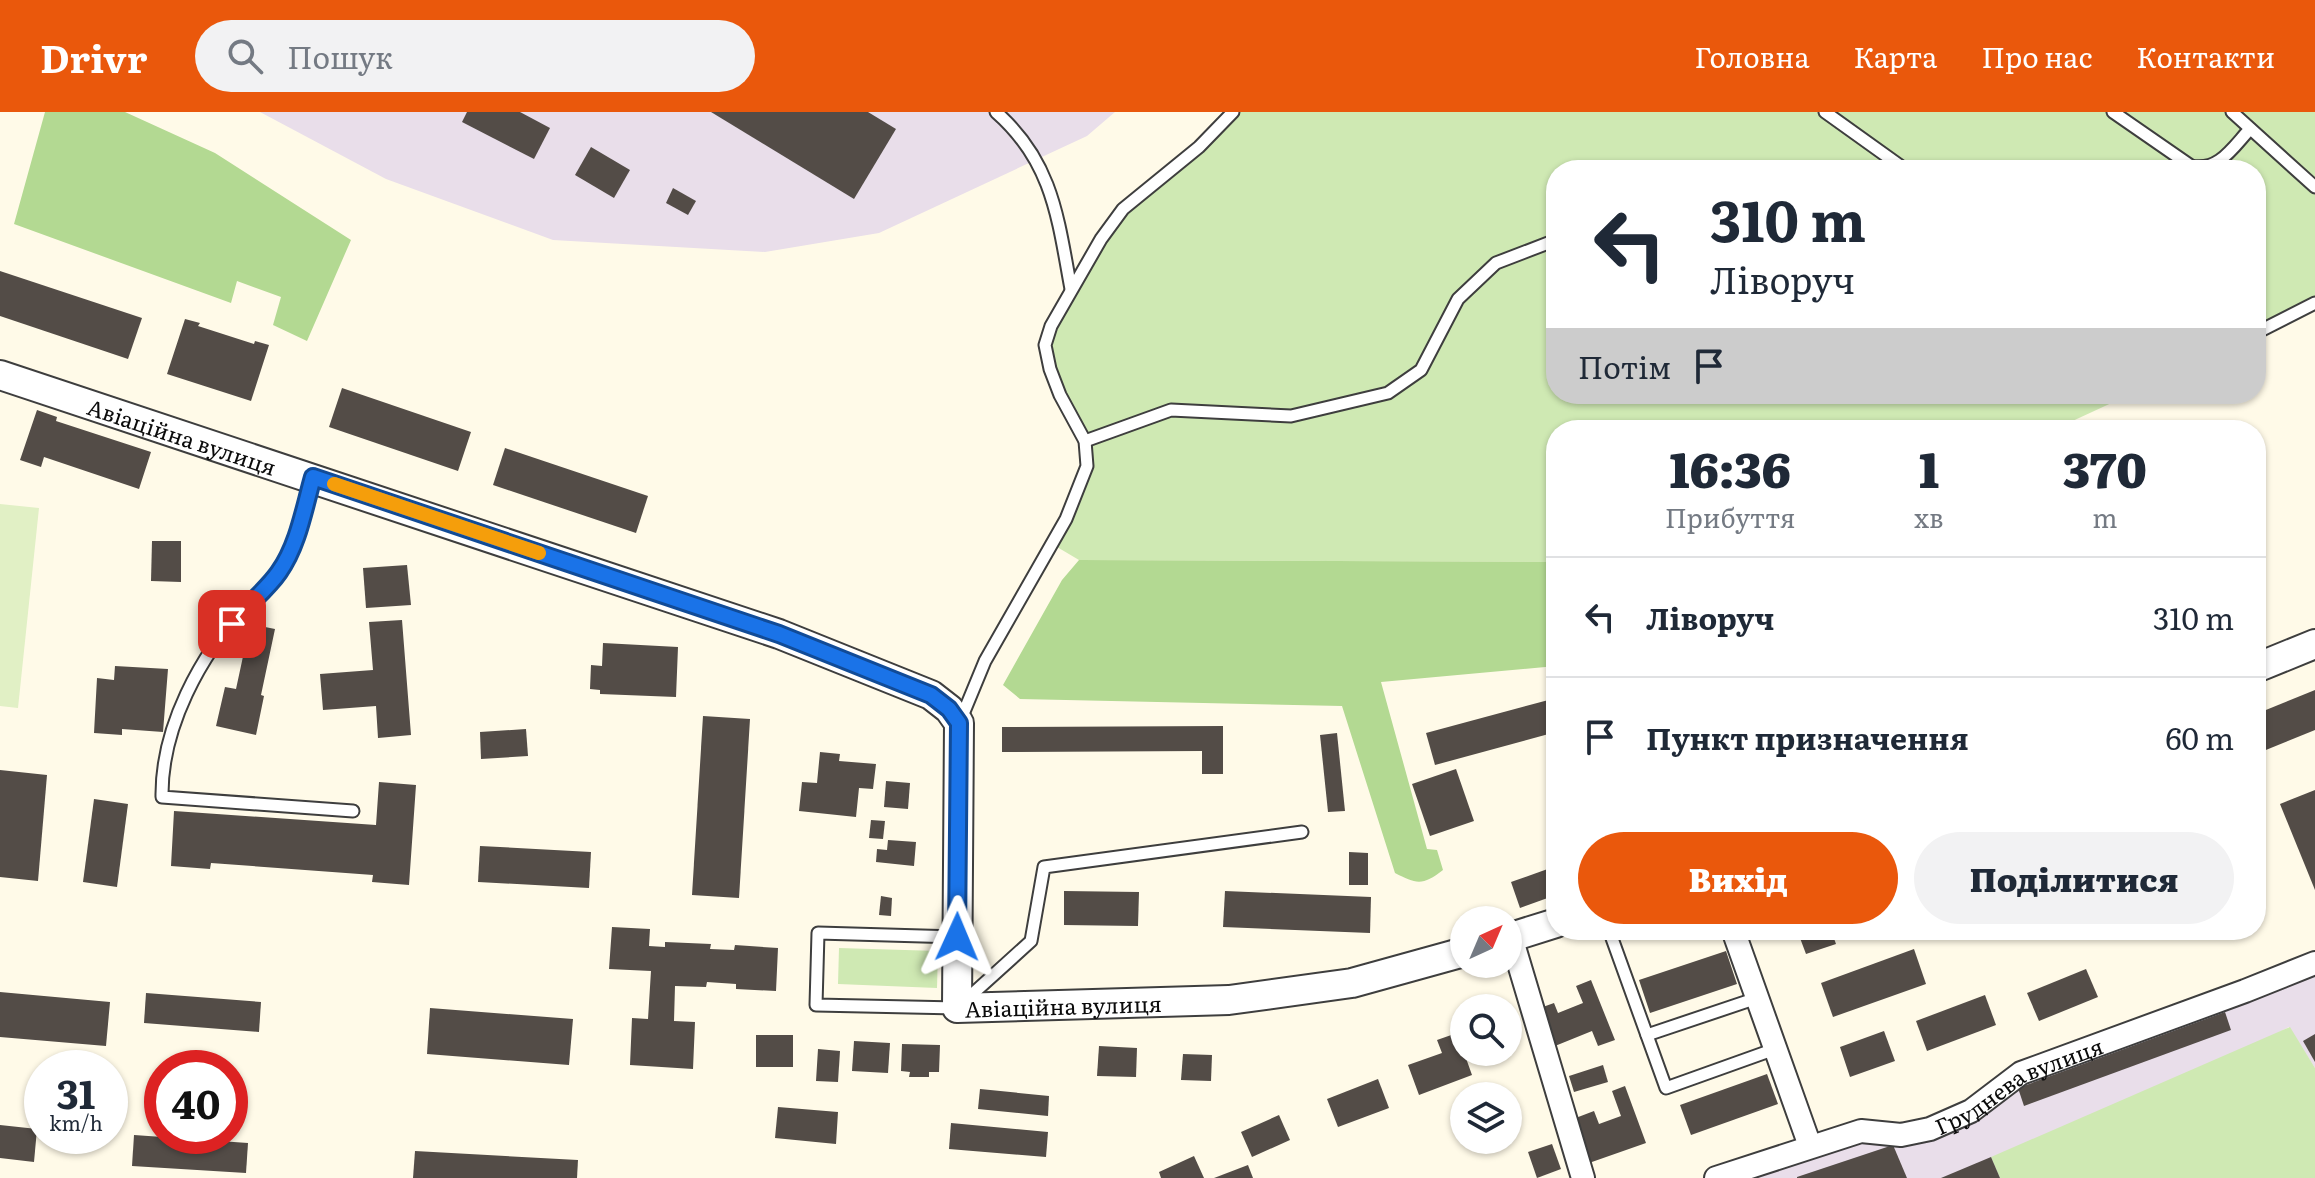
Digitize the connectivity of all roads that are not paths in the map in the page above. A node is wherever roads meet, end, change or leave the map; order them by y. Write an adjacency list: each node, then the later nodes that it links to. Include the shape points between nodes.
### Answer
1 (998, 112): 12 (lane, via 1037,159 1054,198)
2 (1233, 112): 12 (lane, via 1123,209)
3 (1825, 112): 7 (lane)
4 (2113, 112): 8 (lane)
5 (2232, 112): 6 (lane)
6 (2250, 129): 9 (lane); 10 (lane)
7 (1892, 160)
8 (2182, 160)
9 (2221, 160)
10 (2315, 187)
11 (1546, 244): 16 (lane, via 1496,263 1458,299 1421,370 1388,393 1291,416 1171,410)
12 (1071, 289): 16 (lane, via 1045,345 1060,395)
13 (2315, 303): 14 (lane)
14 (2266, 328)
15 (0, 375): 17 (street, Авіаційна вулиця)
16 (1085, 441): 20 (lane, via 1087,466 1066,519 985,661)
17 (313, 477): 20 (street, Авіаційна вулиця, via 779,634 931,695); 21 (lane, via 292,550 207,659 174,722 162,770 162,797)
18 (2315, 644): 19 (street)
19 (2266, 664)
20 (959, 723): 25 (street, Авіаційна вулиця)
21 (353, 811)
22 (1302, 832): 32 (lane, via 1044,867 1031,941)
23 (1546, 926): 24 (street)
24 (1522, 934)
25 (957, 937): 32 (street, Авіаційна вулиця); 32 (lane, via 818,933 816,1005)
26 (1613, 940): 33 (lane)
27 (1737, 940): 31 (street)
28 (1450, 956): 32 (street, Авіаційна вулиця, via 1352,983 1229,1000)
29 (2315, 963): 35 (street, Груднева вулиця, via 2021,1073 1971,1111 1930,1129 1901,1135 1861,1131)
30 (1522, 977): 36 (street)
31 (1757, 998): 33 (lane); 34 (street)
32 (957, 1008)
33 (1647, 1035): 34 (lane, via 1666,1088)
34 (1775, 1049): 35 (street)
35 (1810, 1146): 37 (street, Груднева вулиця)
36 (1583, 1178)
37 (1716, 1178)

